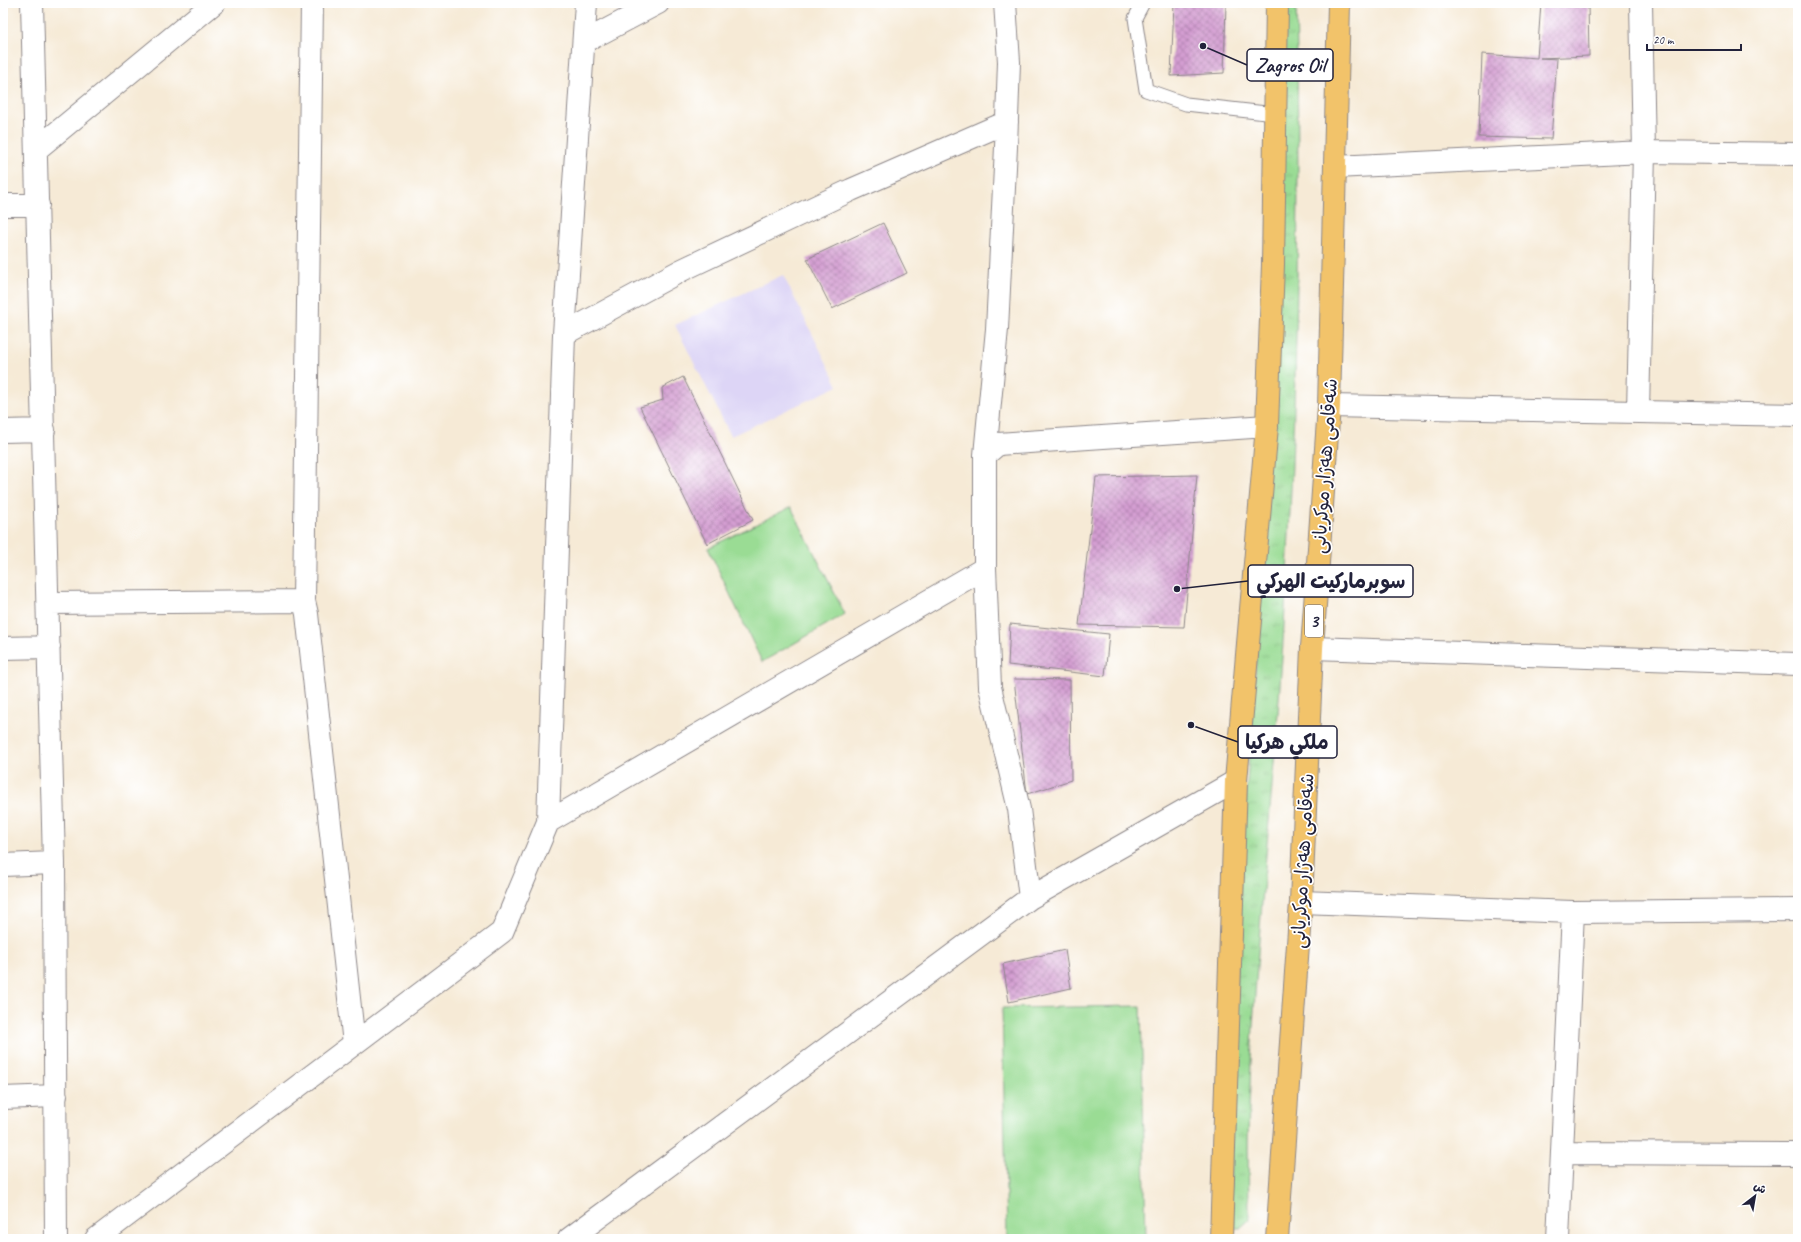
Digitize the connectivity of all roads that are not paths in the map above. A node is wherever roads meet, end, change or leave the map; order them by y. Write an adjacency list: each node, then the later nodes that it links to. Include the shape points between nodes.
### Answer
1 (32, 3): 14 (street)
2 (214, 3): 14 (street)
3 (312, 3): 29 (street)
4 (586, 3): 11 (street)
5 (658, 3): 11 (street)
6 (1005, 3): 13 (street, via 1008,62)
7 (1143, 3): 12 (lane, via 1135,18 1146,90 1186,104)
8 (1277, 3): 12 (highway)
9 (1339, 3): 17 (highway, شەقامی ھەژار موکریانی / 3)
10 (1641, 3): 15 (street)
11 (584, 42): 20 (street)
12 (1275, 114): 24 (highway, via 1273,272)
13 (1007, 122): 20 (street, via 851,190 682,270); 27 (street, via 997,329)
14 (37, 149): 19 (street)
15 (1644, 152): 16 (street); 17 (street); 22 (street)
16 (1798, 154)
17 (1335, 167): 21 (highway, شەقامی ھەژار موکریانی / 3)
18 (3, 205): 19 (street)
19 (38, 205): 25 (street)
20 (564, 334): 36 (street)
21 (1329, 406): 22 (street); 33 (highway, شەقامی ھەژار موکریانی / 3)
22 (1638, 411): 23 (street)
23 (1798, 415)
24 (1267, 426): 27 (street, via 998,444); 35 (highway)
25 (44, 430): 26 (street); 30 (street)
26 (3, 431)
27 (985, 455): 28 (street)
28 (985, 568): 36 (street); 39 (street, via 990,688 1018,809)
29 (304, 600): 30 (street); 43 (street)
30 (48, 603): 31 (street)
31 (49, 647): 32 (street); 37 (street)
32 (3, 648)
33 (1312, 648): 34 (street); 40 (highway, شەقامی ھەژار موکریانی / 3)
34 (1798, 664)
35 (1236, 781): 39 (street); 51 (highway)
36 (548, 822): 43 (street, via 502,932)
37 (54, 863): 38 (street); 44 (street)
38 (3, 865)
39 (1030, 898): 50 (street)
40 (1301, 902): 42 (street); 52 (highway, شەقامی ھەژار موکریانی / 3)
41 (1798, 910): 42 (street)
42 (1573, 912): 46 (street)
43 (354, 1044): 49 (street)
44 (56, 1096): 45 (street); 48 (street)
45 (3, 1098)
46 (1562, 1153): 47 (street); 53 (street)
47 (1798, 1154)
48 (56, 1239)
49 (96, 1239)
50 (569, 1239)
51 (1221, 1239)
52 (1277, 1239)
53 (1558, 1239)

